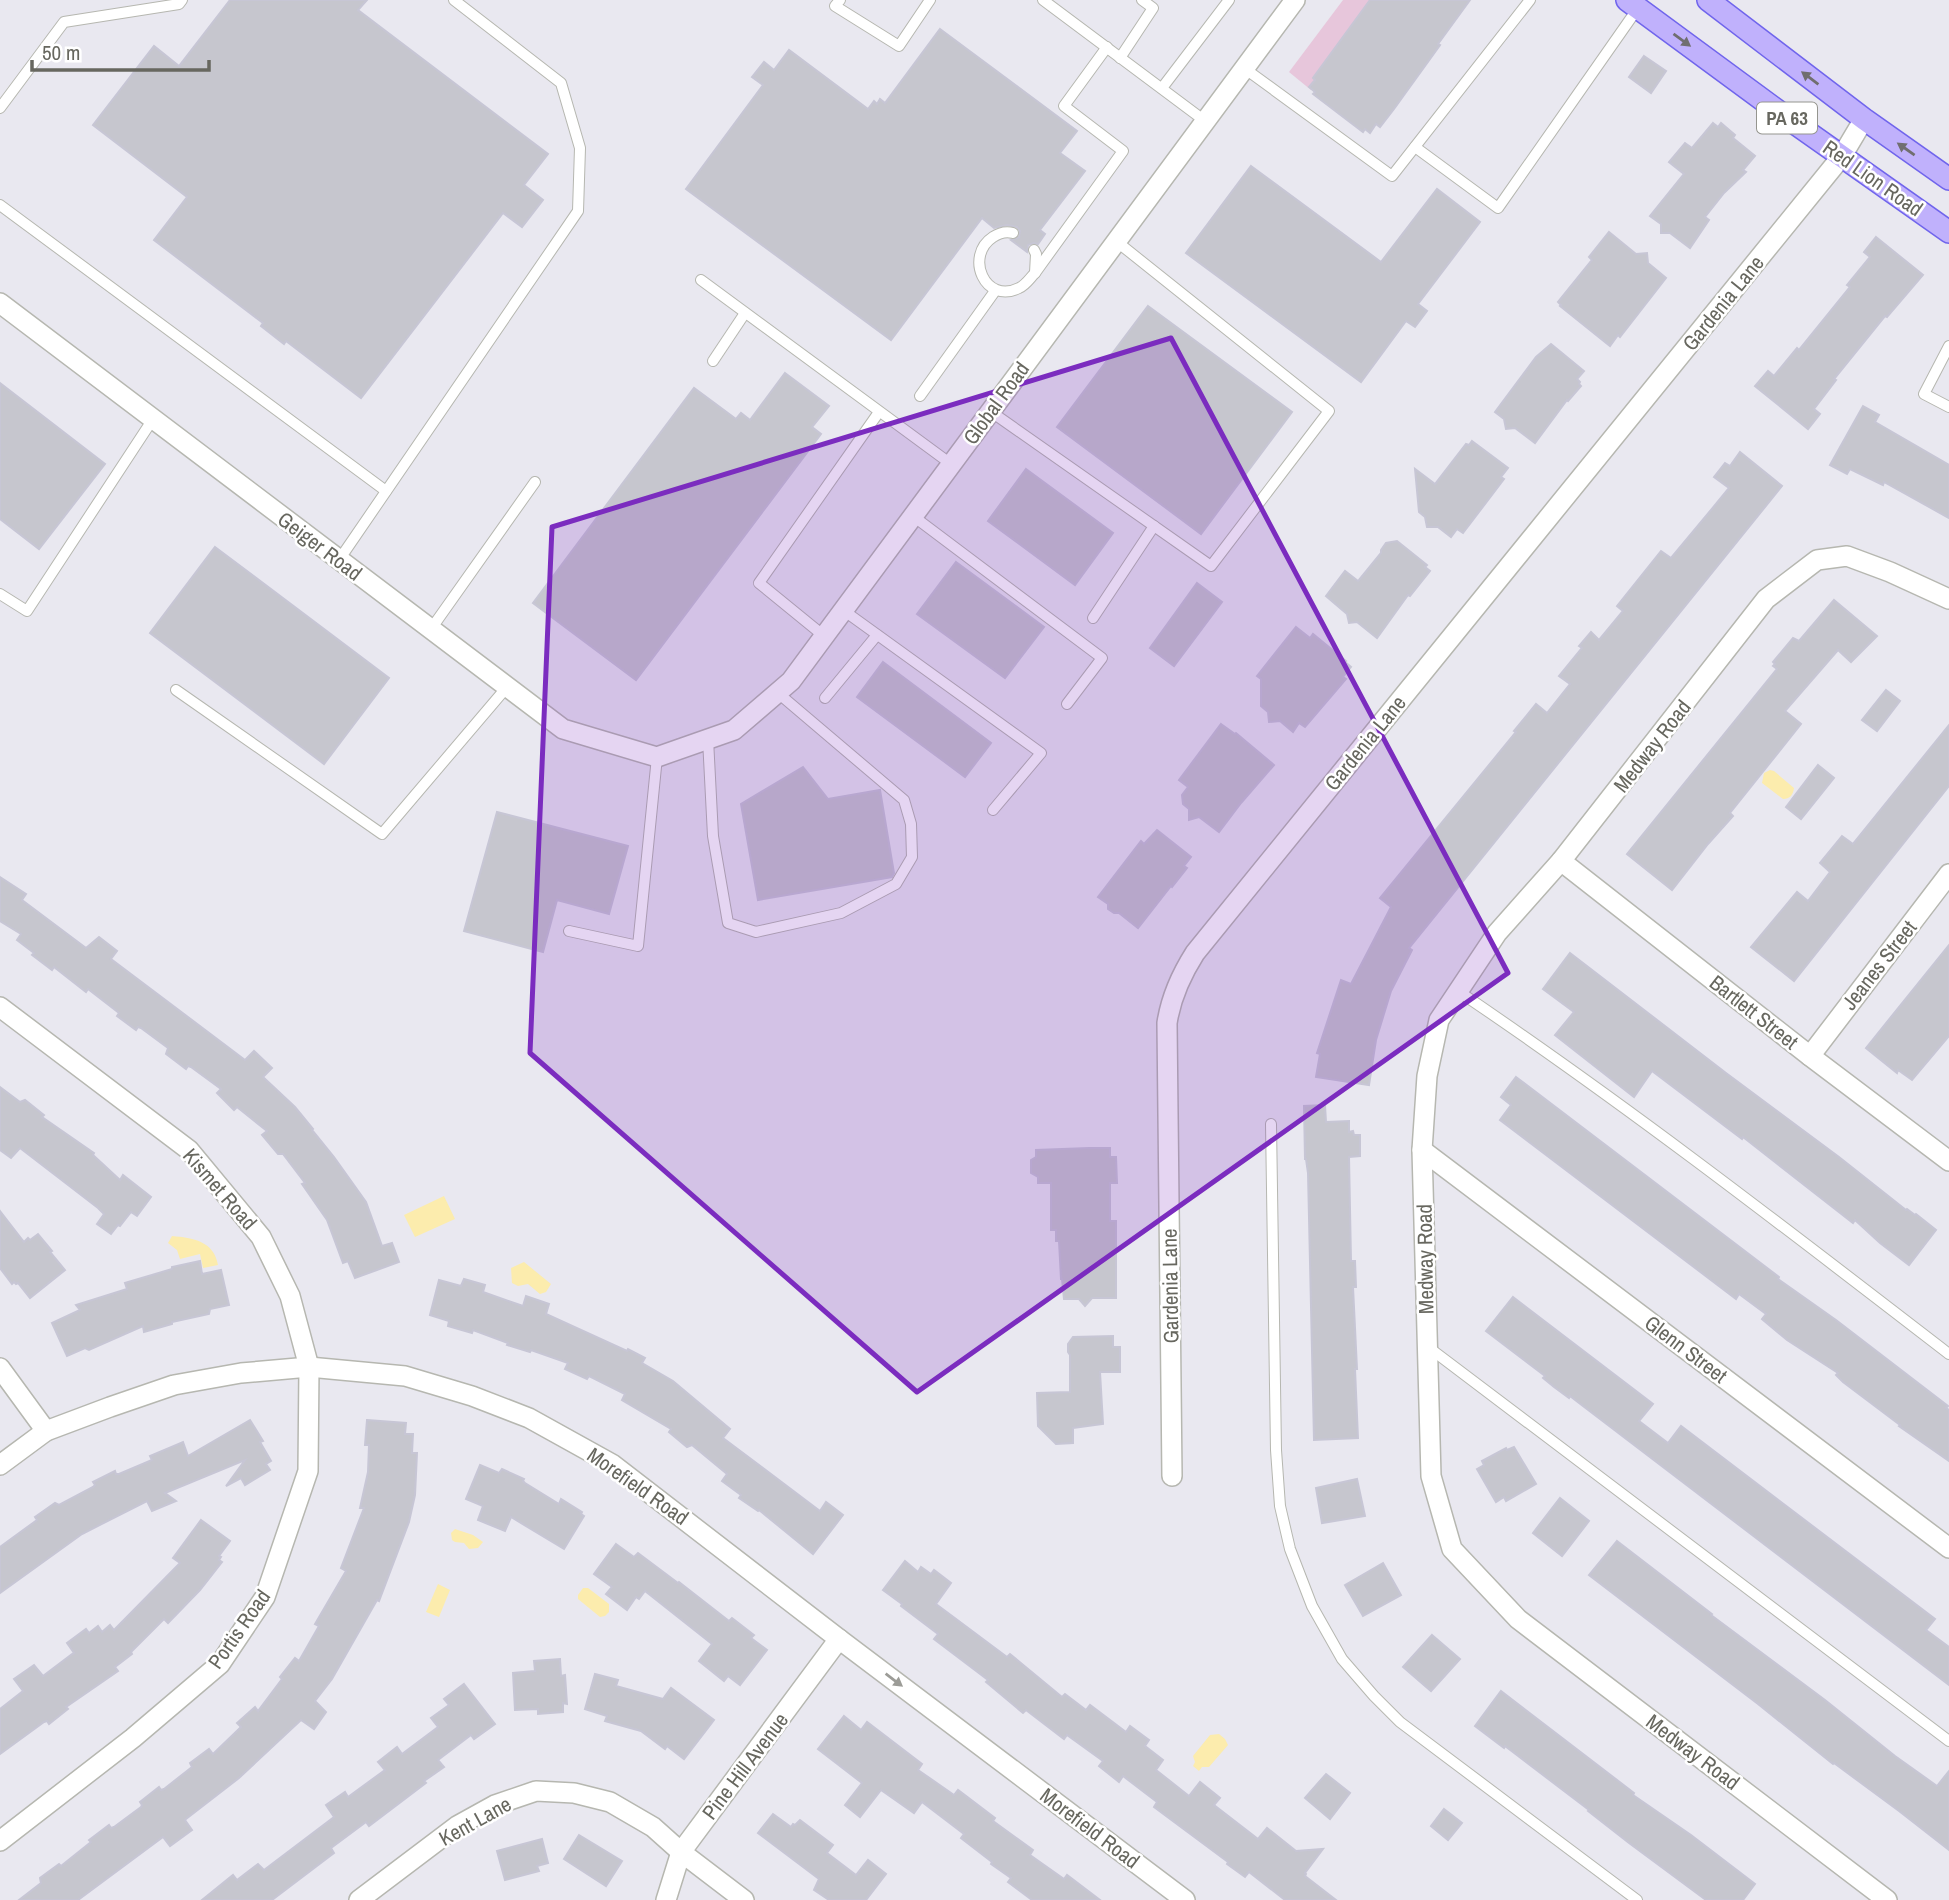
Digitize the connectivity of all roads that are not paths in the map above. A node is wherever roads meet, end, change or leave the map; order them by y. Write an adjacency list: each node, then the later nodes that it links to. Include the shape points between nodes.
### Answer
1 (182, 0): 16 (lane, via 64,22)
2 (454, 0): 41 (lane, via 561,83 580,148 578,211)
3 (839, 0): 4 (lane, via 835,6 899,46)
4 (930, 0)
5 (1043, 0): 12 (lane)
6 (1142, 0): 13 (lane, via 1153,8)
7 (1228, 0): 15 (lane)
8 (1295, 0): 14 (street, Global Road)
9 (1530, 0): 19 (lane)
10 (1708, 0): 17 (main road, Red Lion Road / PA 63, one-way to 10)
11 (1632, 4): 19 (lane, via 1498,208); 20 (main road, Red Lion Road / PA 63, one-way to 20)
12 (1107, 47): 13 (lane); 27 (lane, via 1064,106 1123,151)
13 (1120, 58): 15 (lane)
14 (1244, 68): 18 (street, Global Road); 19 (lane, via 1392,176)
15 (1162, 89): 18 (lane)
16 (0, 108)
17 (1864, 119): 20 (street, Gardenia Lane); 21 (main road, Red Lion Road / PA 63, one-way to 17)
18 (1205, 121): 25 (street, Global Road)
19 (1415, 147)
20 (1842, 156): 23 (main road, Red Lion Road / PA 63); 75 (street, Gardenia Lane, via 1185,968 1167,1023)
21 (1949, 179)
22 (0, 205): 41 (lane)
23 (1949, 232)
24 (1013, 233): 29 (lane, via 995,236 982,246 978,262 983,280)
25 (1116, 241): 36 (street, Global Road); 43 (lane, via 1329,411 1211,566)
26 (1034, 250): 27 (lane)
27 (1035, 273): 29 (lane, via 1022,287)
28 (701, 281): 31 (lane)
29 (995, 291): 34 (lane)
30 (0, 303): 38 (street, Geiger Road)
31 (745, 313): 33 (lane); 37 (lane)
32 (1949, 346): 35 (lane, via 1924,394)
33 (713, 360)
34 (920, 396)
35 (1949, 407)
36 (990, 411): 39 (street, Global Road); 43 (lane)
37 (879, 412): 39 (lane); 51 (lane, via 759,583)
38 (153, 419): 44 (street, Geiger Road); 45 (lane, via 26,611)
39 (951, 464): 42 (street, Global Road)
40 (535, 482): 49 (lane)
41 (386, 491): 44 (lane)
42 (913, 516): 47 (street, Global Road); 56 (lane, via 1102,658)
43 (1154, 526): 48 (lane)
44 (339, 559): 49 (street, Geiger Road)
45 (0, 594)
46 (1949, 599): 60 (street, Medway Road, via 1847,556 1817,560 1766,599)
47 (843, 610): 50 (lane); 51 (street, Global Road)
48 (1093, 618)
49 (431, 629): 52 (street, Geiger Road)
50 (877, 635): 55 (lane); 59 (lane, via 1041,753)
51 (824, 636): 54 (street, Global Road)
52 (507, 687): 53 (lane, via 383,834); 58 (street, Geiger Road, via 563,729)
53 (176, 690)
54 (778, 693): 57 (street, Global Road, via 734,730); 57 (lane, via 904,800 911,824 912,858 896,884 841,913 756,932 728,923 713,836)
55 (825, 698)
56 (1067, 704)
57 (708, 739): 58 (street, Global Road)
58 (657, 757): 62 (lane, via 638,946)
59 (993, 810)
60 (1561, 861): 63 (street, Medway Road, via 1497,933); 65 (street, Bartlett Street)
61 (1949, 874): 65 (street, Jeanes Street)
62 (569, 930)
63 (1458, 991): 67 (street, Medway Road, via 1439,1020 1427,1076); 70 (lane, via 1533,1042)
64 (0, 1007): 71 (street, Kismet Road, via 189,1150 261,1237 290,1296)
65 (1810, 1056): 68 (street, Bartlett Street)
66 (1270, 1124): 85 (lane, via 1280,1506 1290,1549 1312,1606 1342,1659 1400,1722)
67 (1422, 1150): 69 (street, Medway Road); 76 (street, Glenn Street)
68 (1949, 1161)
69 (1427, 1346): 78 (lane); 86 (street, Medway Road, via 1431,1476 1452,1549 1518,1619)
70 (1949, 1354)
71 (309, 1367): 73 (street, Morefield Road, via 174,1385); 77 (street, Morefield Road, via 405,1376 529,1418 612,1464); 79 (street, Portis Road, via 308,1471 265,1597 220,1664)
72 (0, 1368): 73 (street)
73 (46, 1431): 74 (street, Morefield Road)
74 (0, 1465)
75 (1172, 1476)
76 (1949, 1548)
77 (839, 1639): 80 (street, Pine Hill Avenue); 84 (street, Morefield Road, one-way to 84)
78 (1949, 1741)
79 (0, 1841)
80 (681, 1852): 81 (street, Kent Lane, via 653,1828 610,1802 574,1793 536,1791 495,1805 457,1826); 82 (street, Pine Hill Avenue); 83 (street, Kent Lane)
81 (359, 1900)
82 (666, 1900)
83 (744, 1900)
84 (1185, 1900)
85 (1637, 1900)
86 (1887, 1900)

